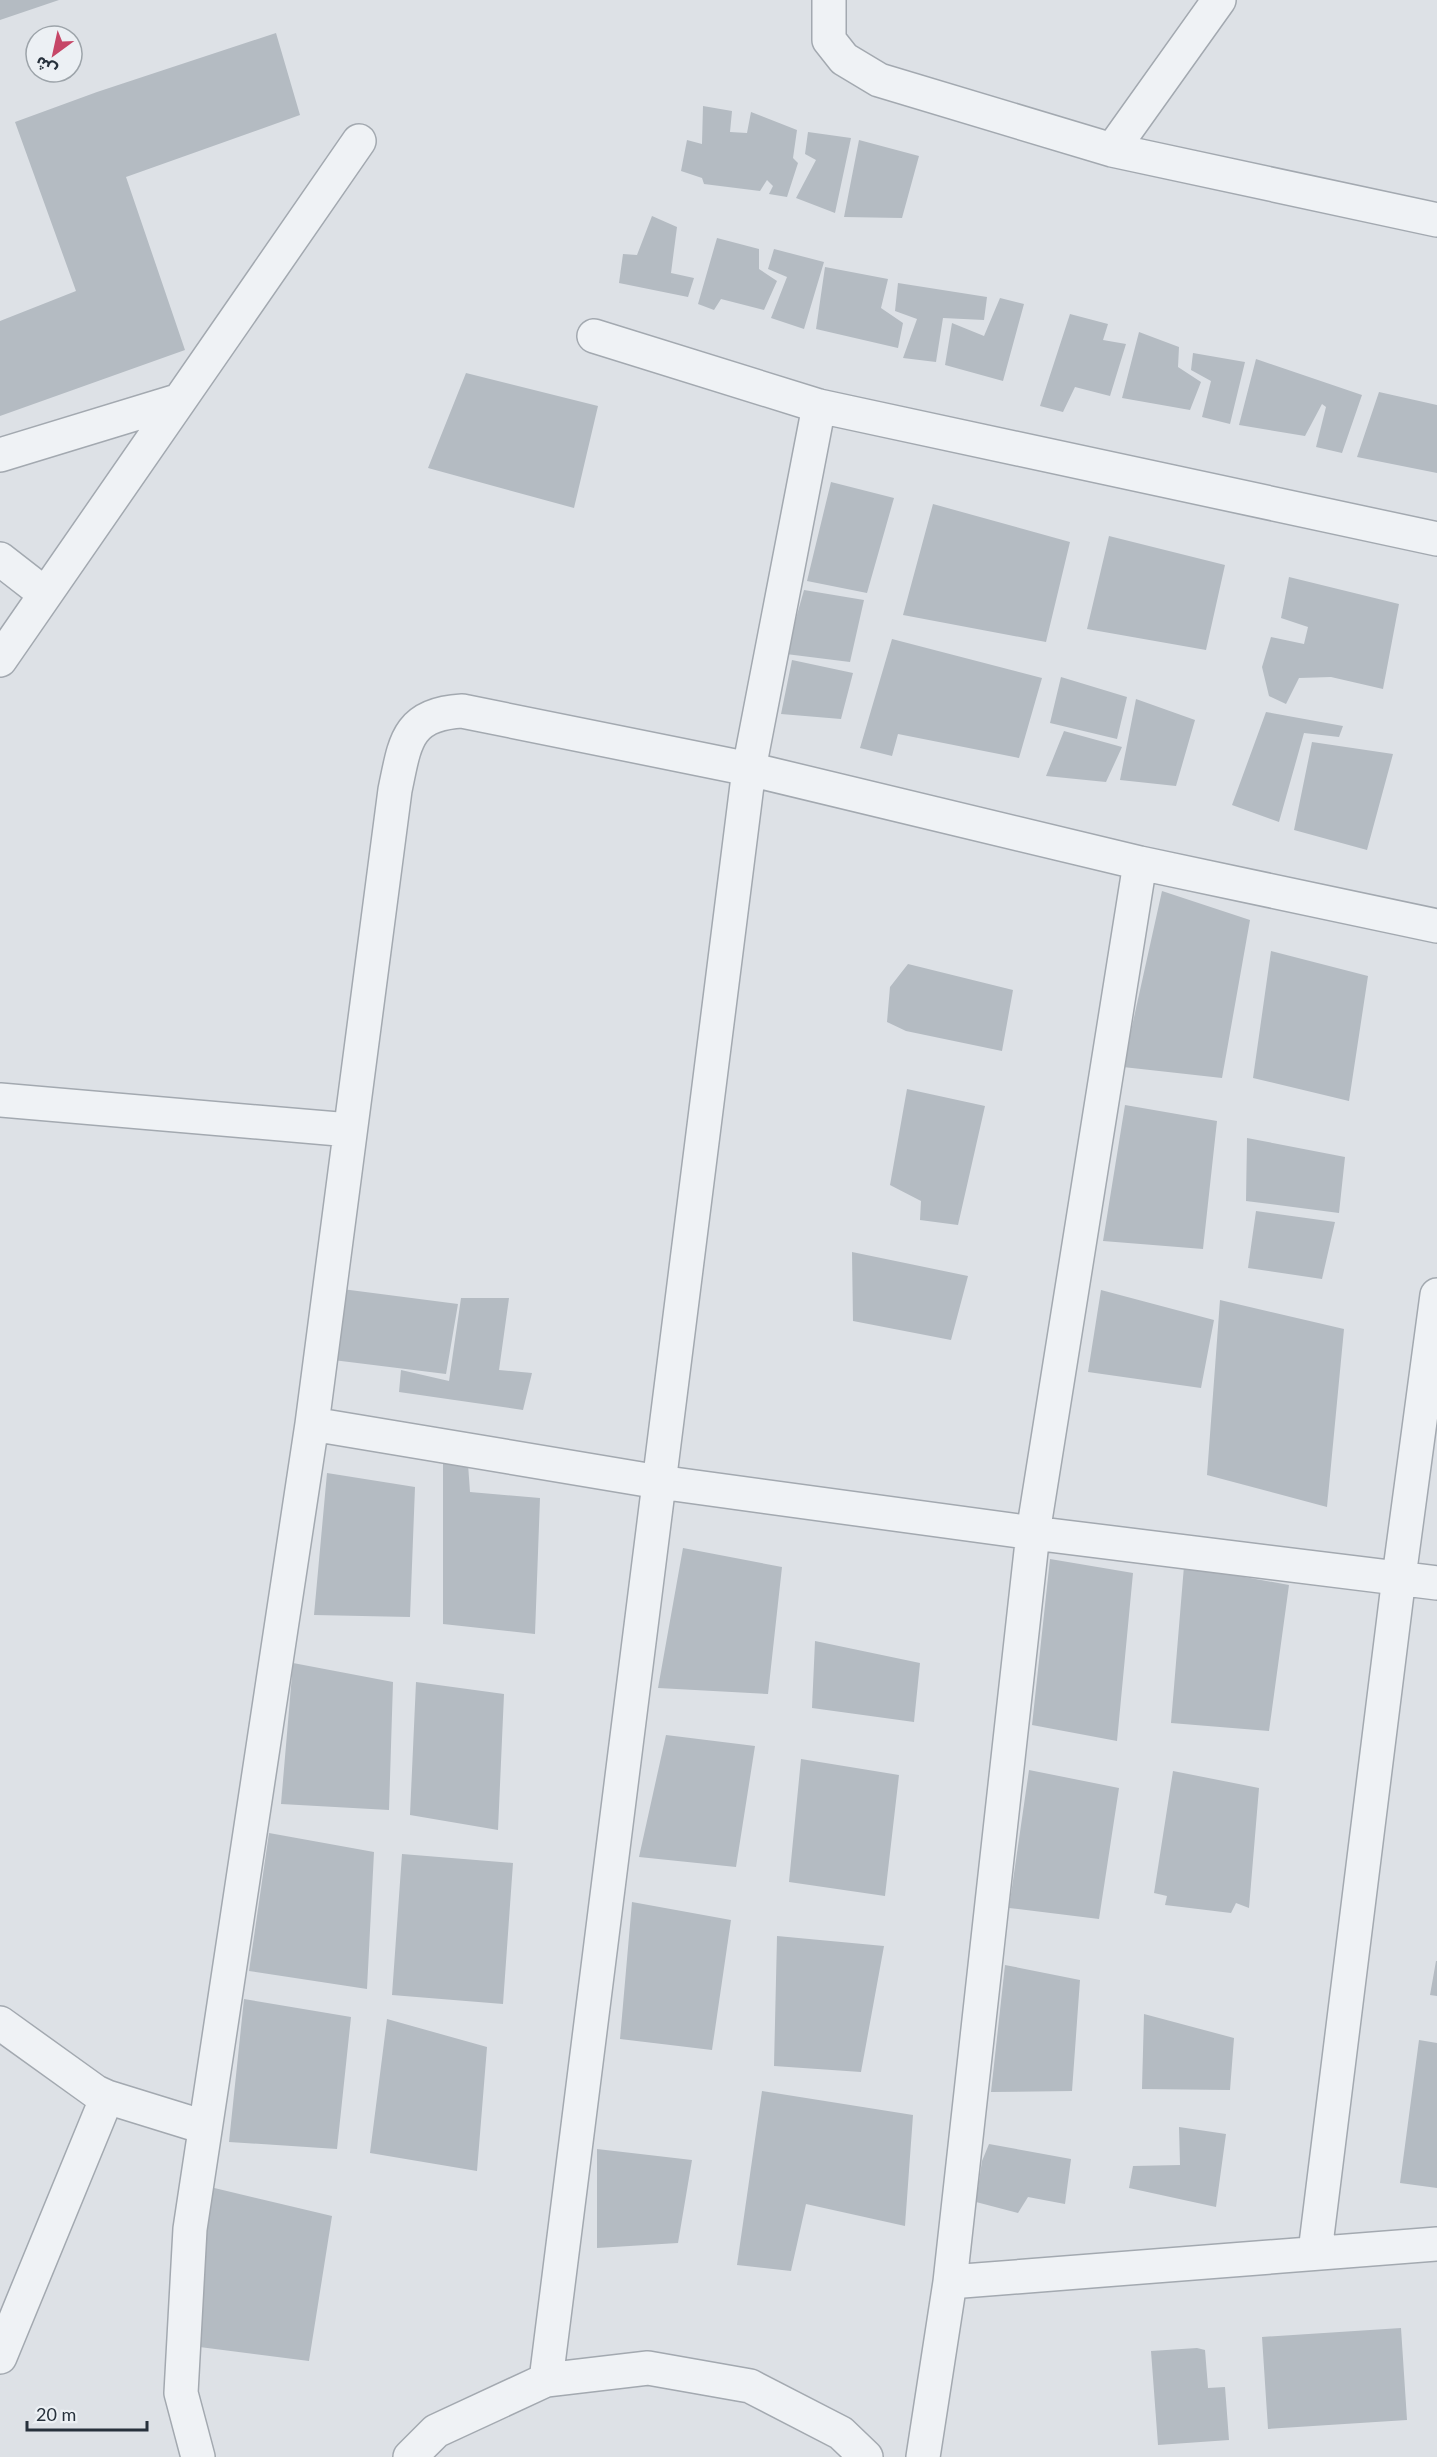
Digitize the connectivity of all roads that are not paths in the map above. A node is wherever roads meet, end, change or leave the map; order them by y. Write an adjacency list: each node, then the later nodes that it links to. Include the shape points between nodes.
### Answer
1 (829, 0): 4 (street, via 829,40 844,59 879,80)
2 (1219, 0): 4 (street)
3 (359, 141): 7 (street)
4 (1112, 150): 5 (street)
5 (1437, 220)
6 (594, 336): 8 (street)
7 (177, 401): 9 (street); 12 (street)
8 (819, 406): 10 (street); 14 (street)
9 (0, 455)
10 (1437, 539)
11 (0, 559): 12 (street)
12 (45, 594): 13 (street)
13 (0, 660)
14 (749, 769): 15 (street); 18 (street, via 462,711 440,712 423,719 410,735 395,790); 21 (street)
15 (1140, 864): 16 (street); 22 (street)
16 (1437, 926)
17 (0, 1100): 18 (street)
18 (350, 1130): 20 (street)
19 (1437, 1295): 23 (street)
20 (312, 1424): 21 (street); 27 (street)
21 (659, 1482): 22 (street); 32 (street)
22 (1033, 1533): 23 (street); 30 (street)
23 (1399, 1577): 24 (street); 29 (street)
24 (1437, 1583)
25 (0, 2023): 26 (street)
26 (107, 2097): 27 (street); 31 (street)
27 (204, 2127): 33 (street, via 190,2229 181,2393)
28 (1437, 2244): 29 (street)
29 (1315, 2252): 30 (street)
30 (950, 2282): 36 (street)
31 (0, 2357)
32 (546, 2380): 34 (street, via 436,2431); 35 (street, via 648,2368 750,2386 842,2433)
33 (198, 2457)
34 (410, 2457)
35 (866, 2457)
36 (923, 2457)

